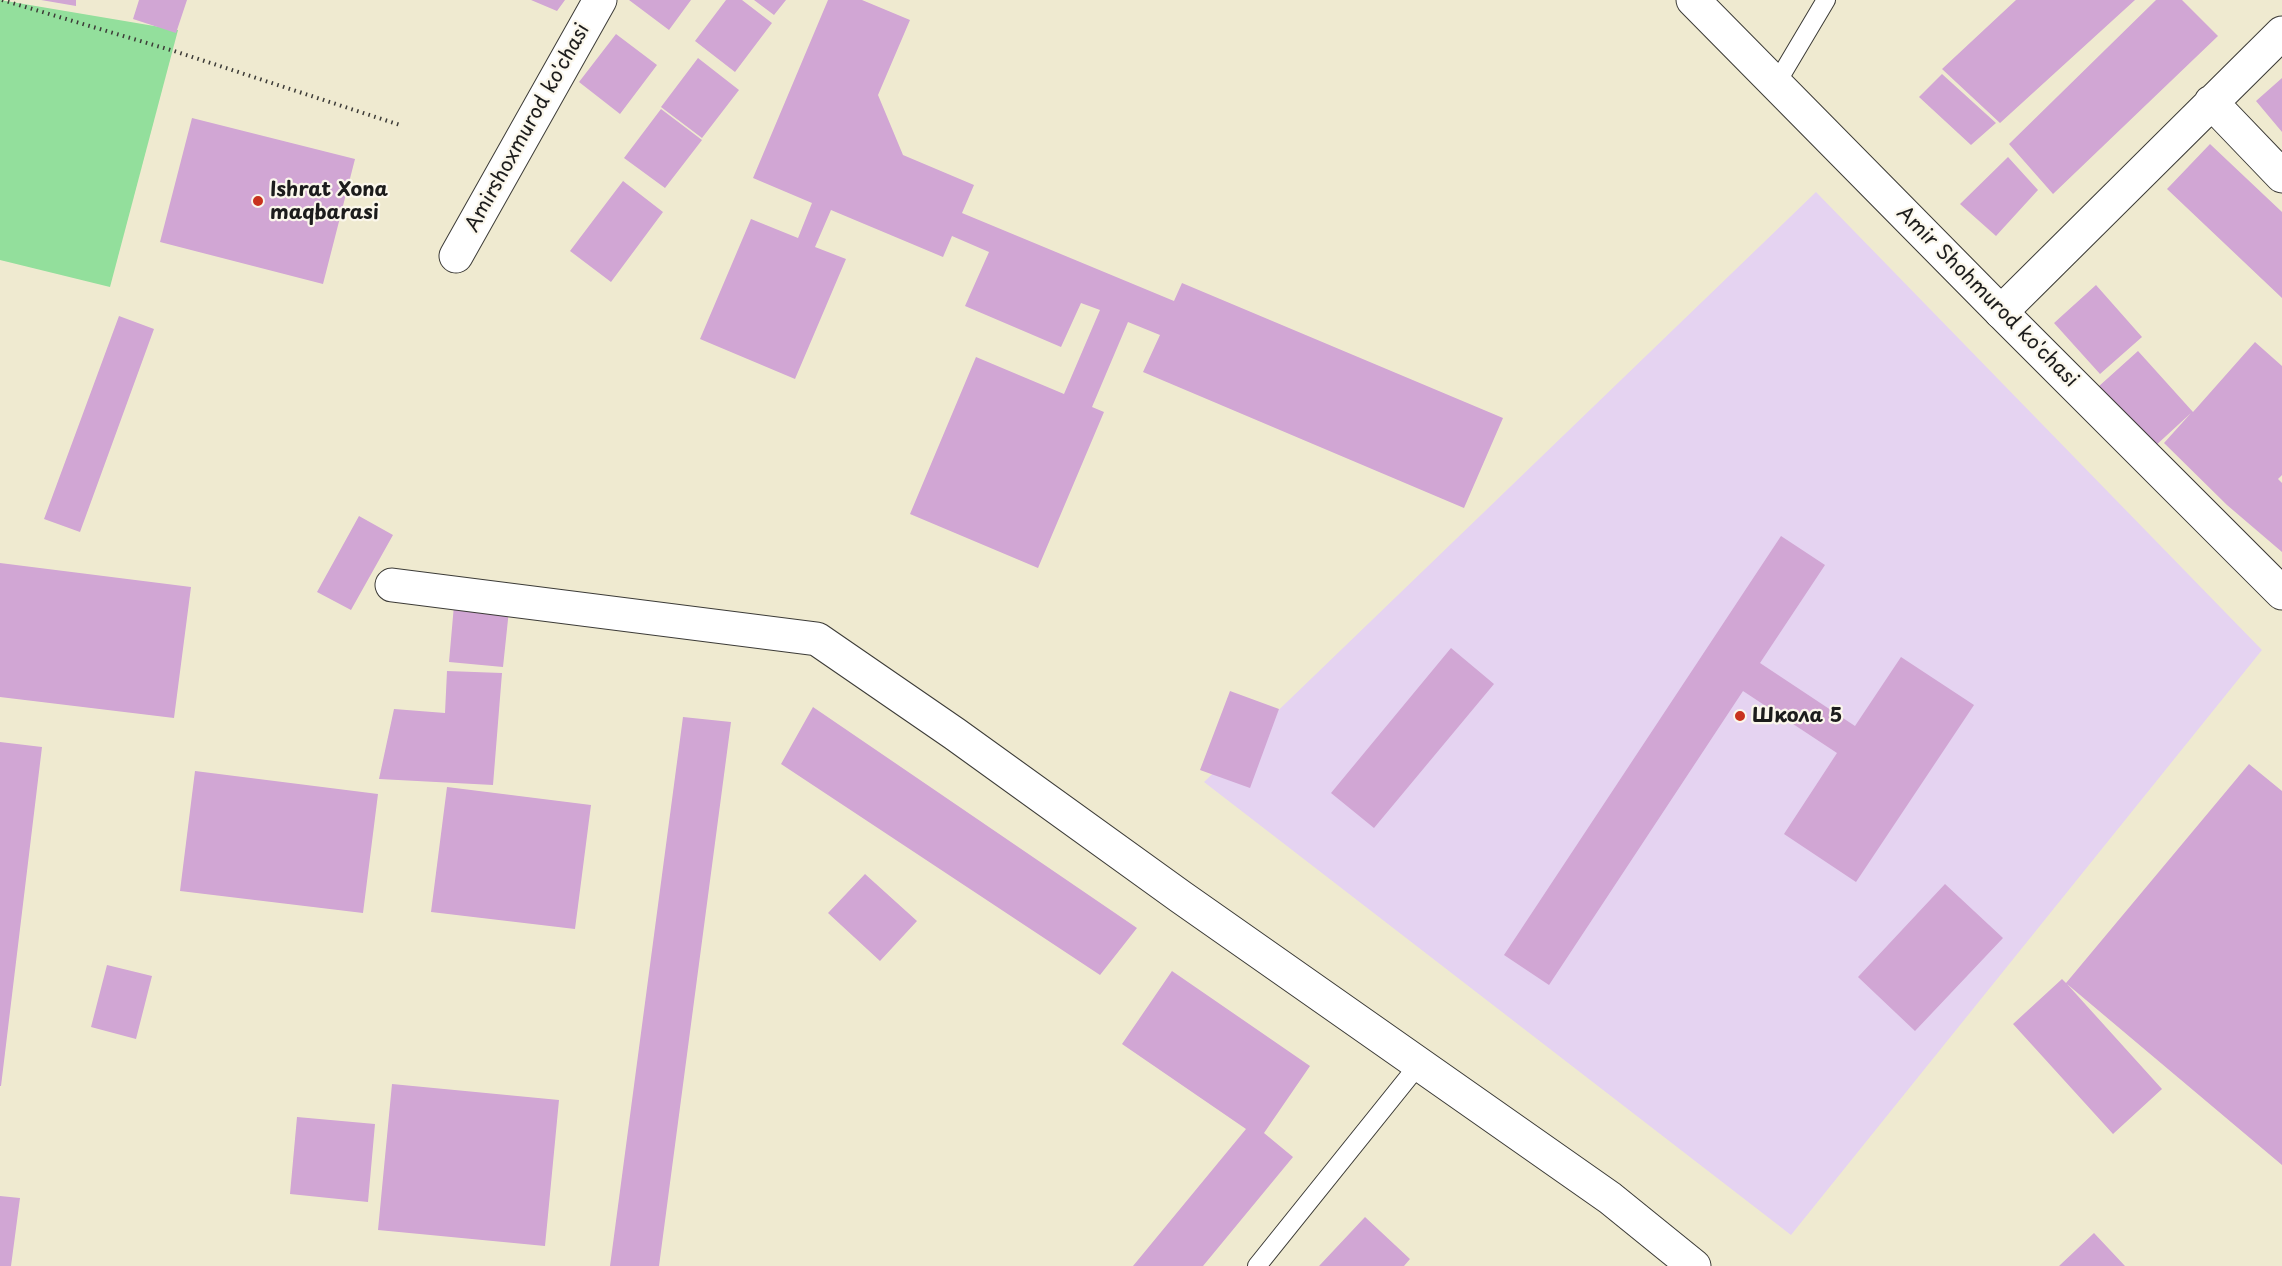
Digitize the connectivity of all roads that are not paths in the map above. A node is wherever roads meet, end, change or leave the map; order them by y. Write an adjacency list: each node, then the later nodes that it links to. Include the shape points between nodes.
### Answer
1 (600, 0): 8 (street, Amirshoxmurod ko'chasi)
2 (1693, 0): 5 (street, Amir Shohmurod ko'chasi)
3 (1826, 0): 5 (lane)
4 (2282, 33): 6 (street)
5 (1776, 84): 9 (street, Amir Shohmurod ko'chasi)
6 (2211, 102): 7 (street); 9 (street)
7 (2282, 176)
8 (456, 256)
9 (2001, 312): 11 (street, Amir Shohmurod ko'chasi)
10 (392, 585): 12 (street, via 818,639)
11 (2282, 593)
12 (1420, 1063): 13 (lane); 14 (street, via 1610,1198)
13 (1257, 1266)
14 (1694, 1266)

